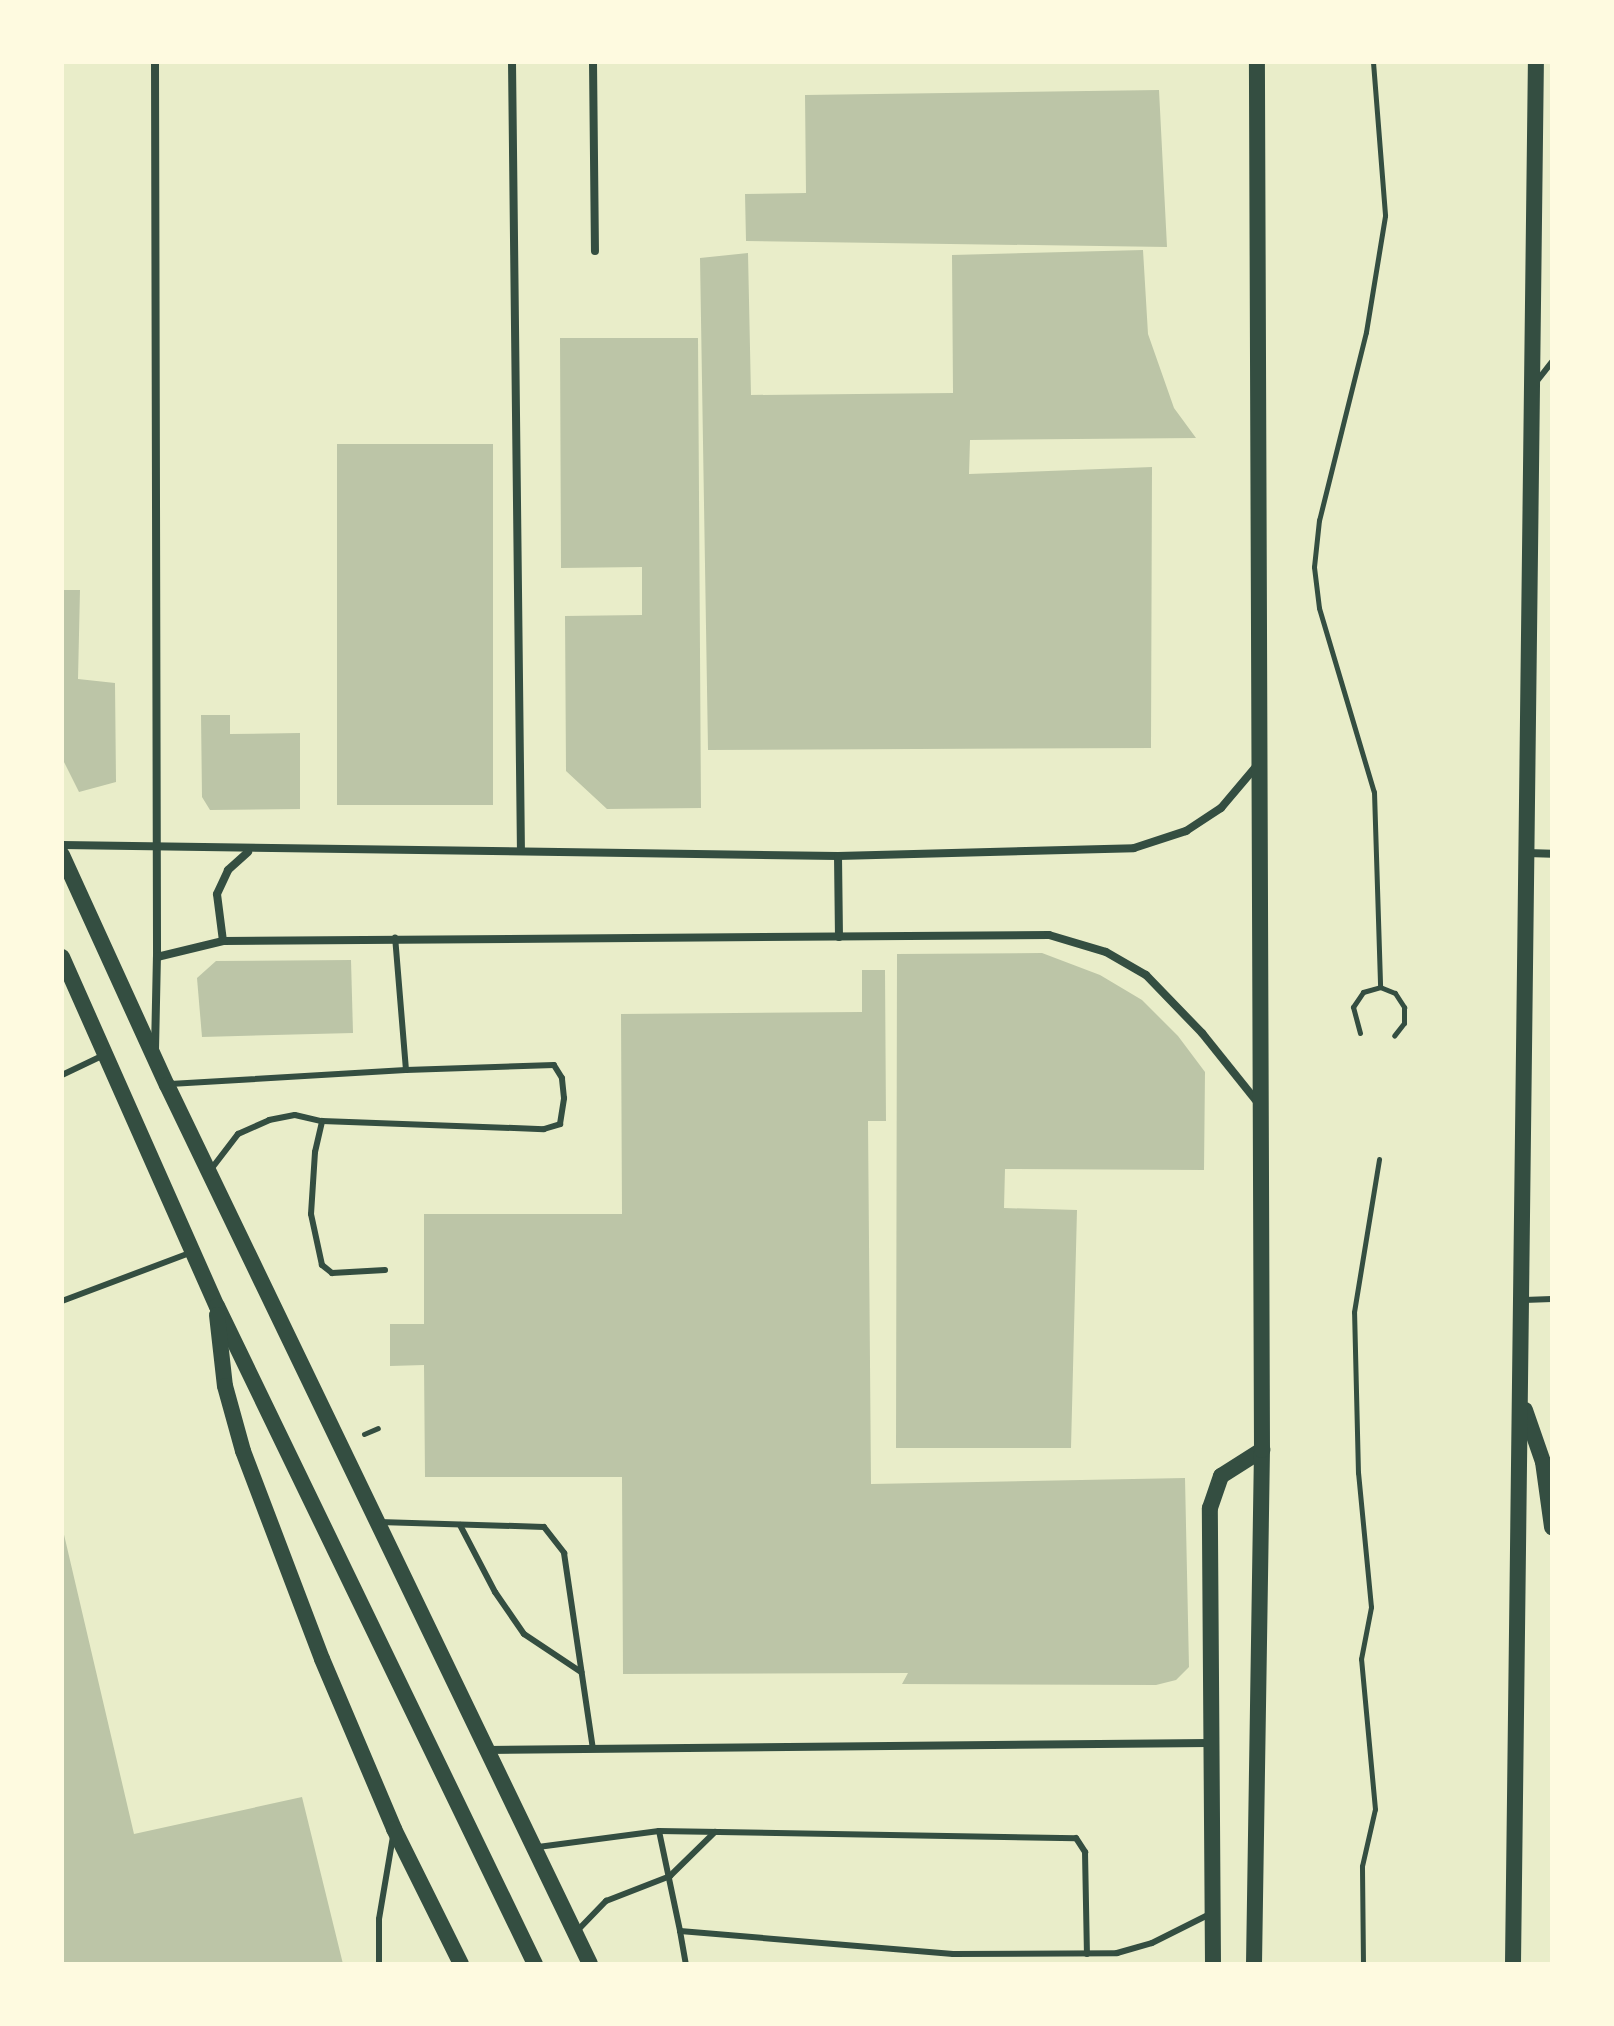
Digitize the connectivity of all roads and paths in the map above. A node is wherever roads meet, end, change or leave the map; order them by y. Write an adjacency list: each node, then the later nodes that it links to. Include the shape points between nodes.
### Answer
1 (155, 62): 12 (street)
2 (512, 62): 13 (street)
3 (593, 62): 7 (street)
4 (1257, 62): 10 (main road)
5 (1373, 62): 24 (path, via 1385,216 1366,332 1319,520 1314,567 1319,608 1374,792)
6 (1536, 62): 9 (main road)
7 (595, 251)
8 (1552, 362): 9 (lane)
9 (1535, 384): 15 (main road)
10 (1259, 762): 18 (street, via 1209,816 1186,831 1134,848); 32 (main road)
11 (62, 845): 12 (street)
12 (155, 848): 14 (street); 23 (street)
13 (521, 850): 14 (street); 18 (street)
14 (248, 852): 21 (street, via 228,870 217,894)
15 (1526, 853): 16 (street); 39 (main road)
16 (1552, 854)
17 (62, 855): 28 (main road)
18 (838, 856): 20 (street)
19 (395, 937): 20 (street); 21 (street); 29 (lane)
20 (839, 937): 32 (street, via 1049,935 1106,952 1146,975)
21 (223, 941): 23 (street)
22 (62, 957): 27 (main road)
23 (157, 957): 28 (street)
24 (1380, 987): 25 (path, via 1363,992 1353,1007); 26 (path, via 1395,993 1404,1007 1404,1023)
25 (1360, 1033)
26 (1394, 1036)
27 (107, 1054): 30 (lane); 36 (main road)
28 (155, 1059): 31 (main road)
29 (406, 1070): 31 (lane); 33 (lane, via 554,1065 562,1078 562,1118 544,1129)
30 (62, 1075)
31 (167, 1085): 35 (main road)
32 (1261, 1106): 44 (main road)
33 (322, 1121): 35 (lane, via 295,1115 238,1134); 37 (lane, via 311,1214 322,1265 332,1273)
34 (1379, 1159): 70 (path, via 1354,1312 1358,1473 1371,1607 1361,1659 1375,1809 1362,1866)
35 (211, 1172): 45 (main road)
36 (194, 1252): 40 (lane); 41 (main road)
37 (385, 1270)
38 (1552, 1299): 39 (lane)
39 (1522, 1300): 42 (main road)
40 (62, 1301)
41 (217, 1306): 52 (main road, via 223,1375 243,1451); 64 (main road)
42 (1521, 1398): 43 (main road); 71 (main road)
43 (1545, 1448): 47 (main road)
44 (1262, 1450): 49 (main road, via 1221,1476 1210,1508); 69 (main road)
45 (379, 1522): 46 (lane); 51 (main road)
46 (460, 1525): 48 (lane, via 524,1634); 48 (lane, via 544,1527 564,1553)
47 (1552, 1527)
48 (581, 1672): 50 (lane)
49 (1209, 1743): 50 (street); 57 (main road)
50 (593, 1749): 51 (street)
51 (487, 1750): 55 (main road)
52 (394, 1829): 62 (lane, via 379,1919); 63 (main road)
53 (659, 1831): 54 (lane); 55 (lane); 56 (lane)
54 (715, 1832): 56 (lane); 61 (lane, via 1076,1838 1085,1852)
55 (534, 1848): 59 (main road)
56 (670, 1876): 58 (lane); 59 (lane, via 606,1901)
57 (1212, 1913): 60 (lane, via 1152,1943); 68 (main road)
58 (680, 1931): 61 (lane, via 953,1954); 66 (lane)
59 (574, 1934): 65 (main road)
60 (1117, 1953): 61 (lane); 67 (lane)
61 (1087, 1954)
62 (379, 1964)
63 (461, 1964)
64 (535, 1964)
65 (590, 1964)
66 (686, 1964)
67 (1118, 1964)
68 (1213, 1964)
69 (1254, 1964)
70 (1363, 1964)
71 (1513, 1964)

